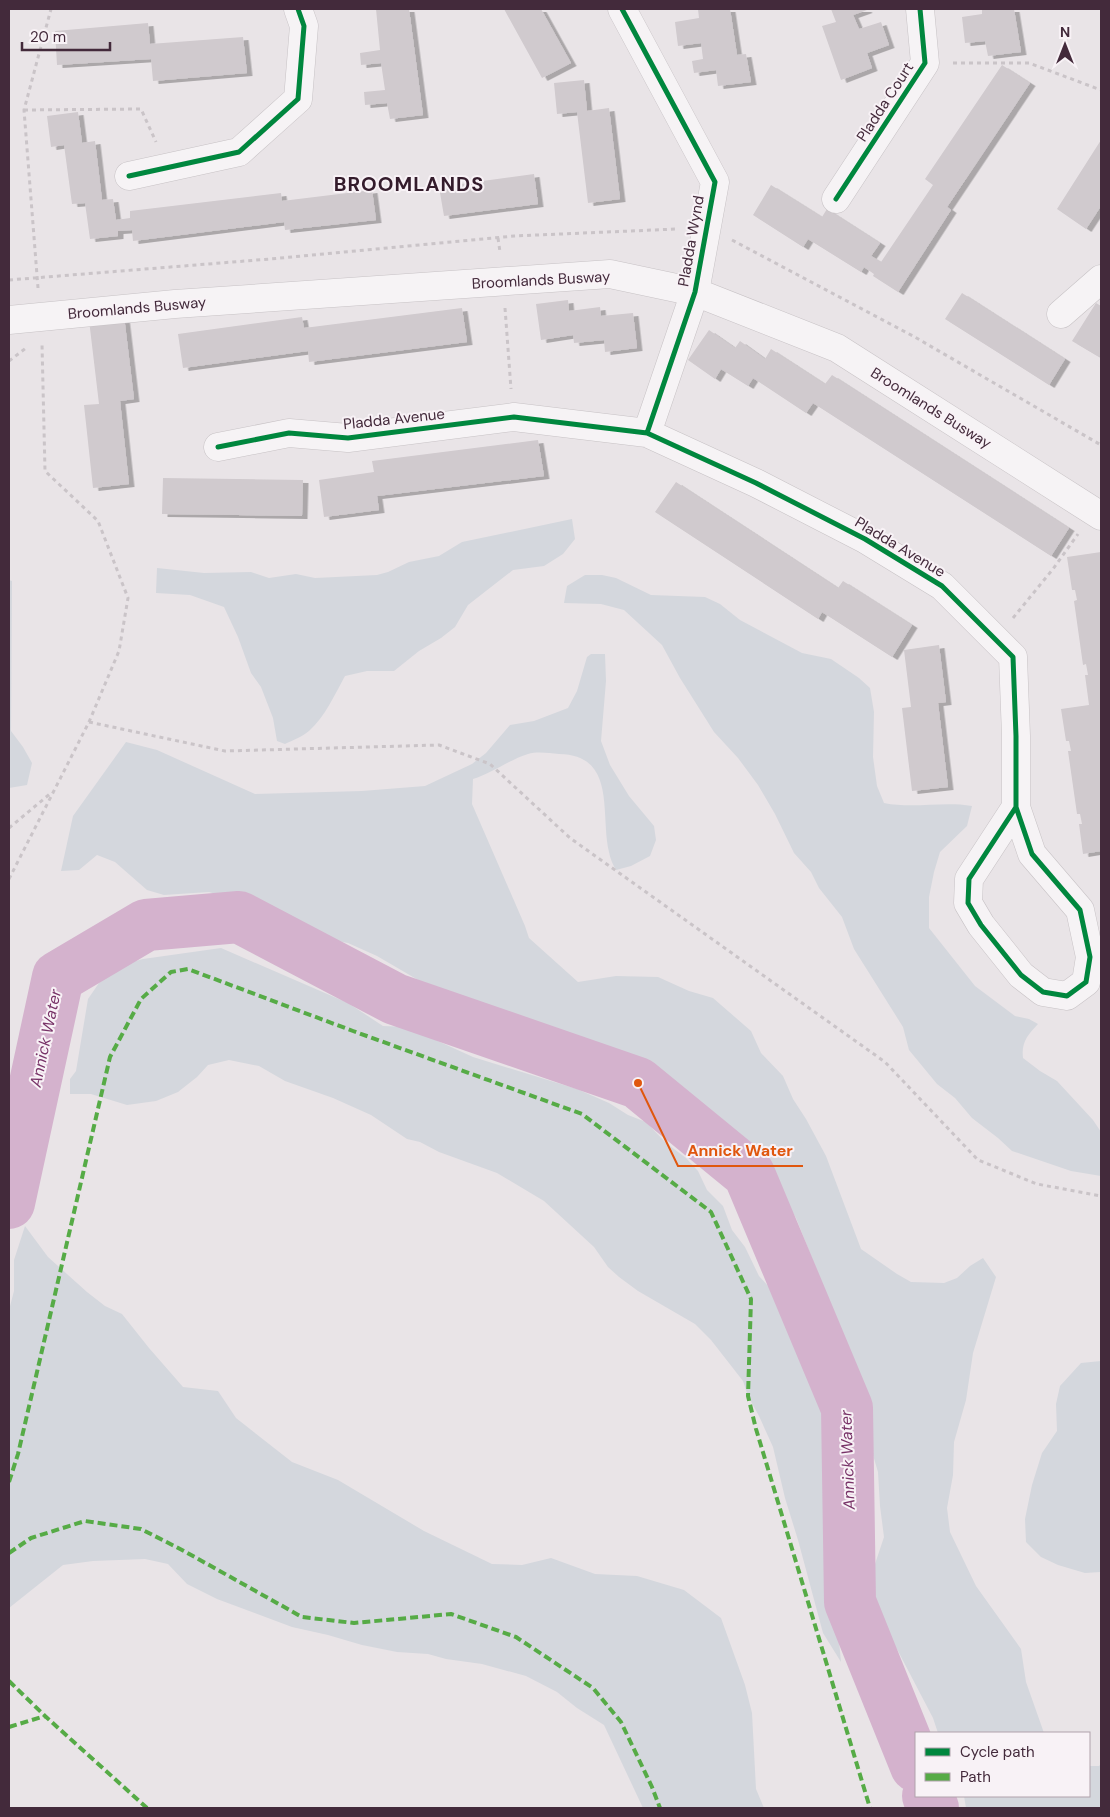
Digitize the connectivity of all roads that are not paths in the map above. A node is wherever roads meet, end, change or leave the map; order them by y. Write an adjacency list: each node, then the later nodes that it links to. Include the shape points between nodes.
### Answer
1 (298, 9): 4 (street, via 304,26 298,99 239,152)
2 (622, 9): 7 (street, Pladda Wynd, via 715,182)
3 (920, 9): 5 (street, Pladda Court, via 925,64)
4 (129, 176)
5 (836, 199)
6 (1101, 279): 8 (street)
7 (695, 292): 9 (street, Broomlands Busway, via 610,274 175,304); 10 (street, Pladda Wynd); 12 (street, Broomlands Busway, via 837,348)
8 (1061, 314)
9 (9, 320)
10 (647, 432): 11 (street, Pladda Avenue, via 514,418 348,438 289,432); 13 (street, Pladda Avenue, via 866,539 942,586 1013,656)
11 (218, 447)
12 (1097, 513)
13 (1016, 807): 13 (street, Pladda Avenue, via 1032,854 1080,910 1090,957 1086,982 1067,996 1044,992 1021,975 981,925 968,903 969,879)

